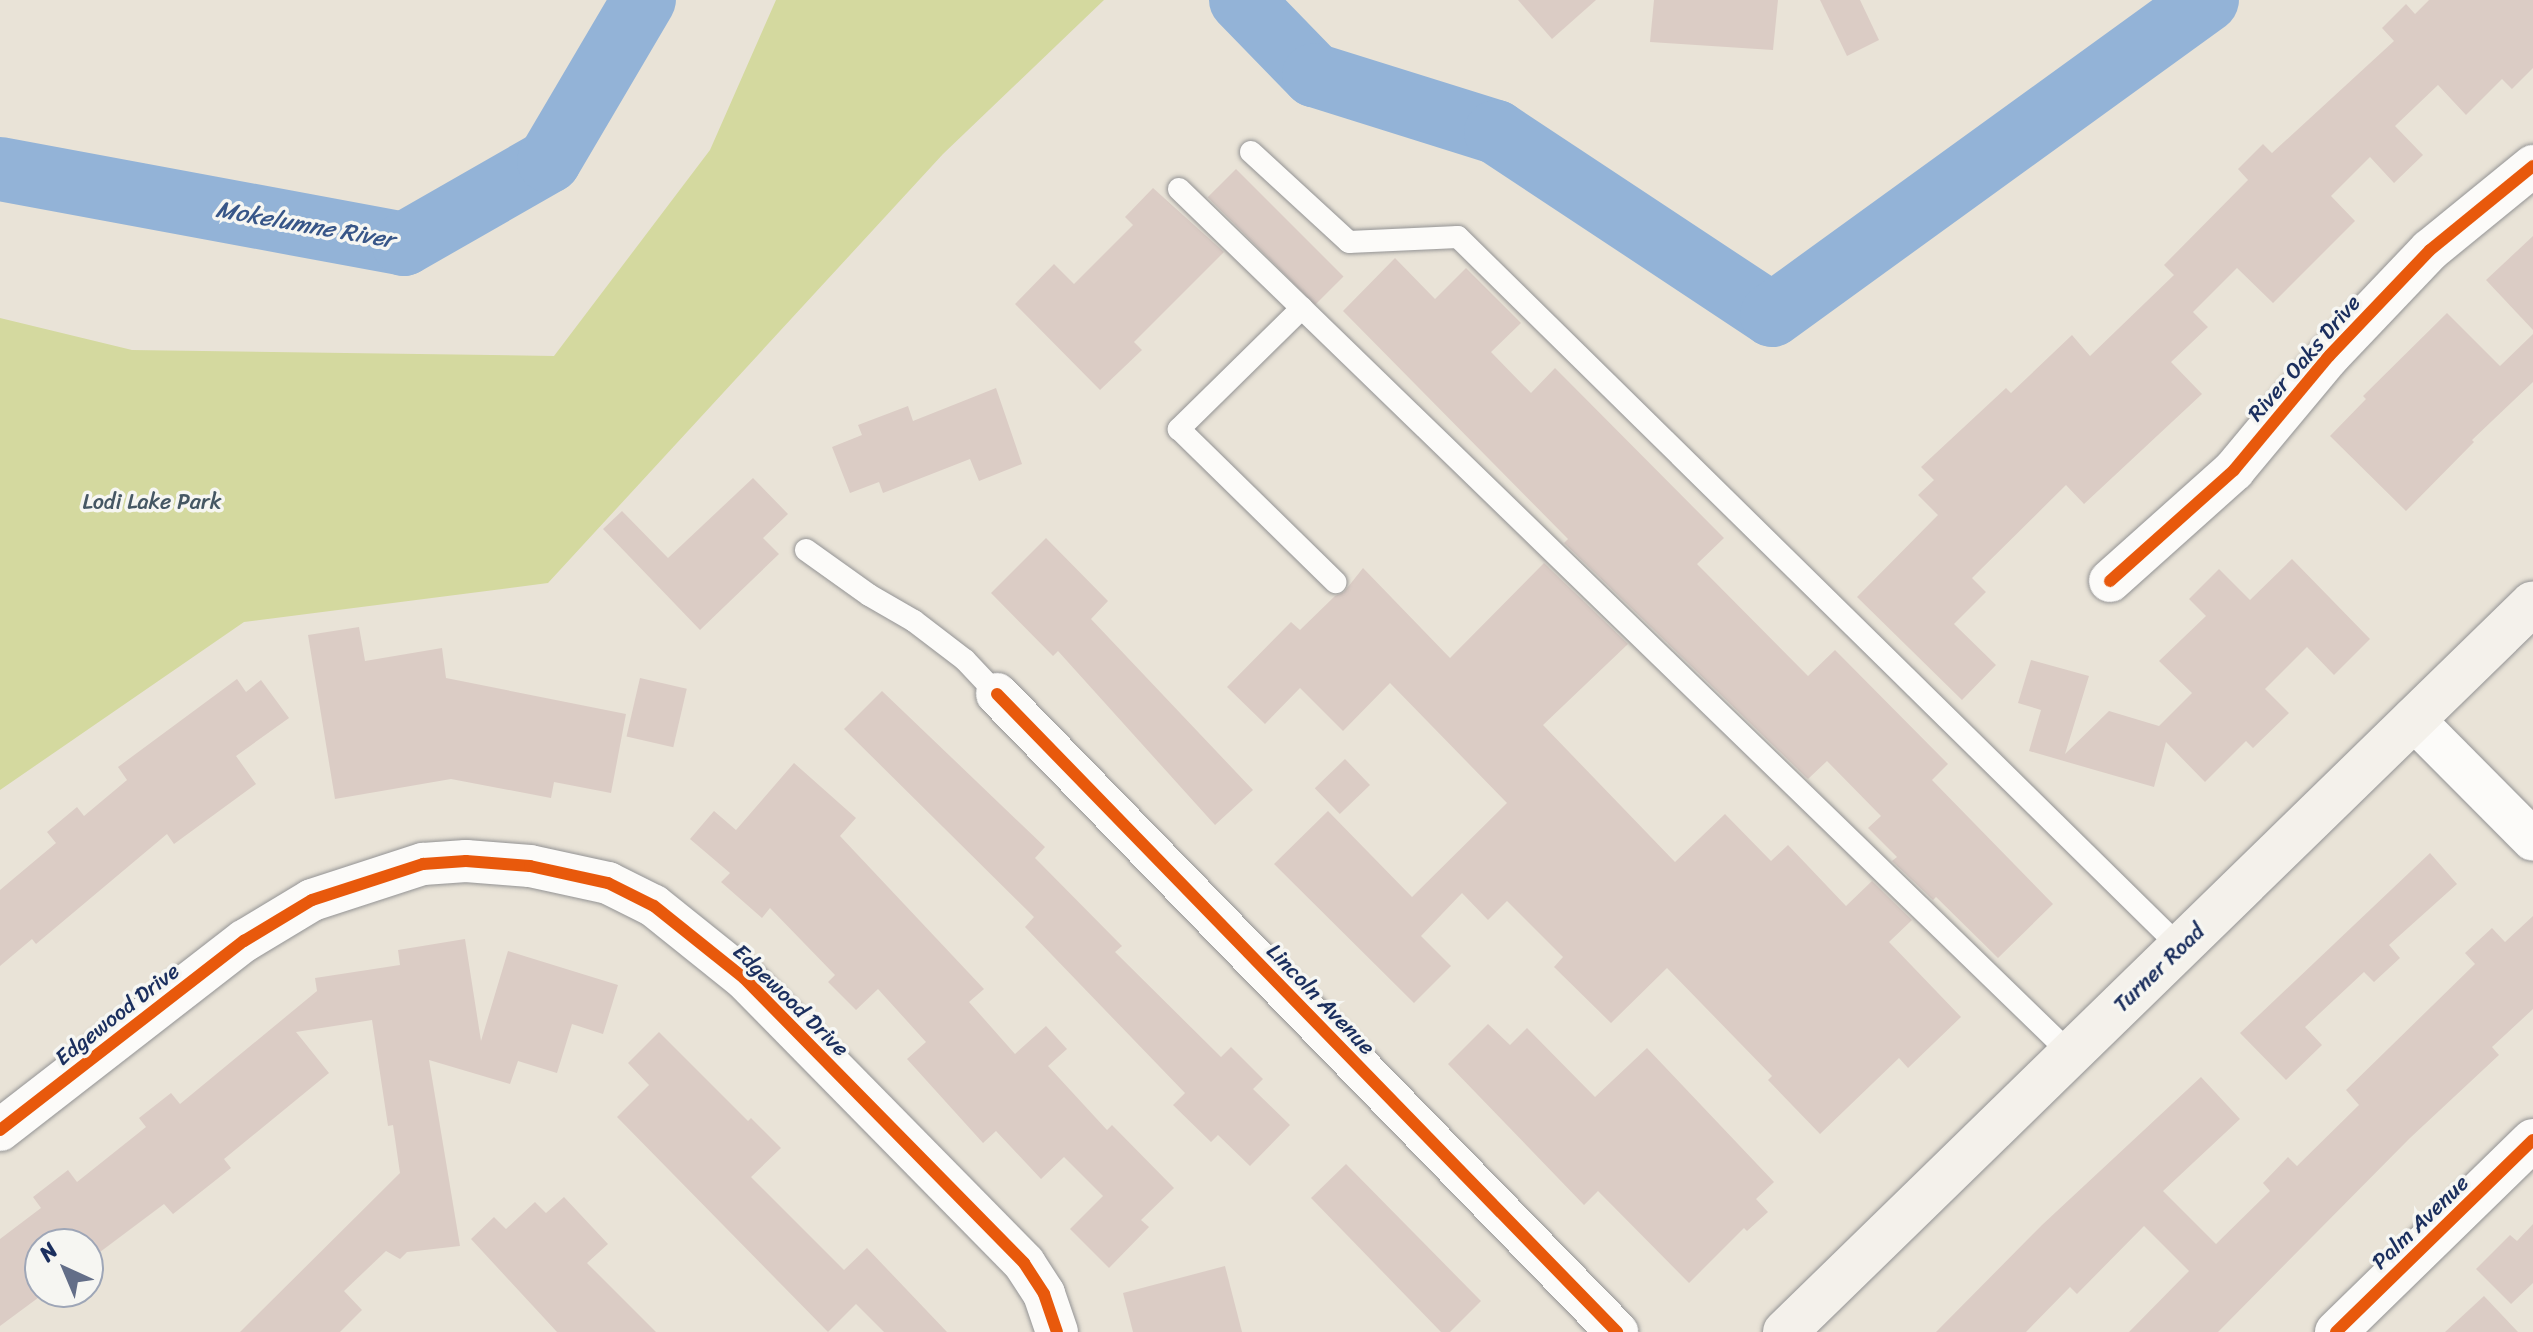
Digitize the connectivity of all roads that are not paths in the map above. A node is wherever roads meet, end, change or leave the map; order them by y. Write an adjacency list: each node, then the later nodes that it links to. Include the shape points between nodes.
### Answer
1 (1251, 152): 12 (lane, via 1349,242 1458,237)
2 (2533, 166): 6 (street, River Oaks Drive, via 2430,250 2329,356 2234,470)
3 (1179, 189): 4 (lane)
4 (1302, 308): 7 (lane, via 1179,429); 13 (lane)
5 (806, 550): 9 (lane, via 914,621 965,660)
6 (2110, 581)
7 (1335, 582)
8 (2533, 603): 10 (main road, Turner Road)
9 (997, 694): 17 (street, Lincoln Avenue)
10 (2413, 719): 11 (street); 12 (main road, Turner Road)
11 (2533, 840)
12 (2181, 948): 13 (main road, Turner Road)
13 (2071, 1054): 18 (main road, Turner Road)
14 (0, 1130): 16 (street, Edgewood Drive, via 244,941 312,900 423,864 530,866 608,883 654,906 744,978 1024,1263 1044,1294)
15 (2533, 1140): 19 (street, Palm Avenue)
16 (1057, 1332)
17 (1617, 1332)
18 (1785, 1332)
19 (2336, 1332)

